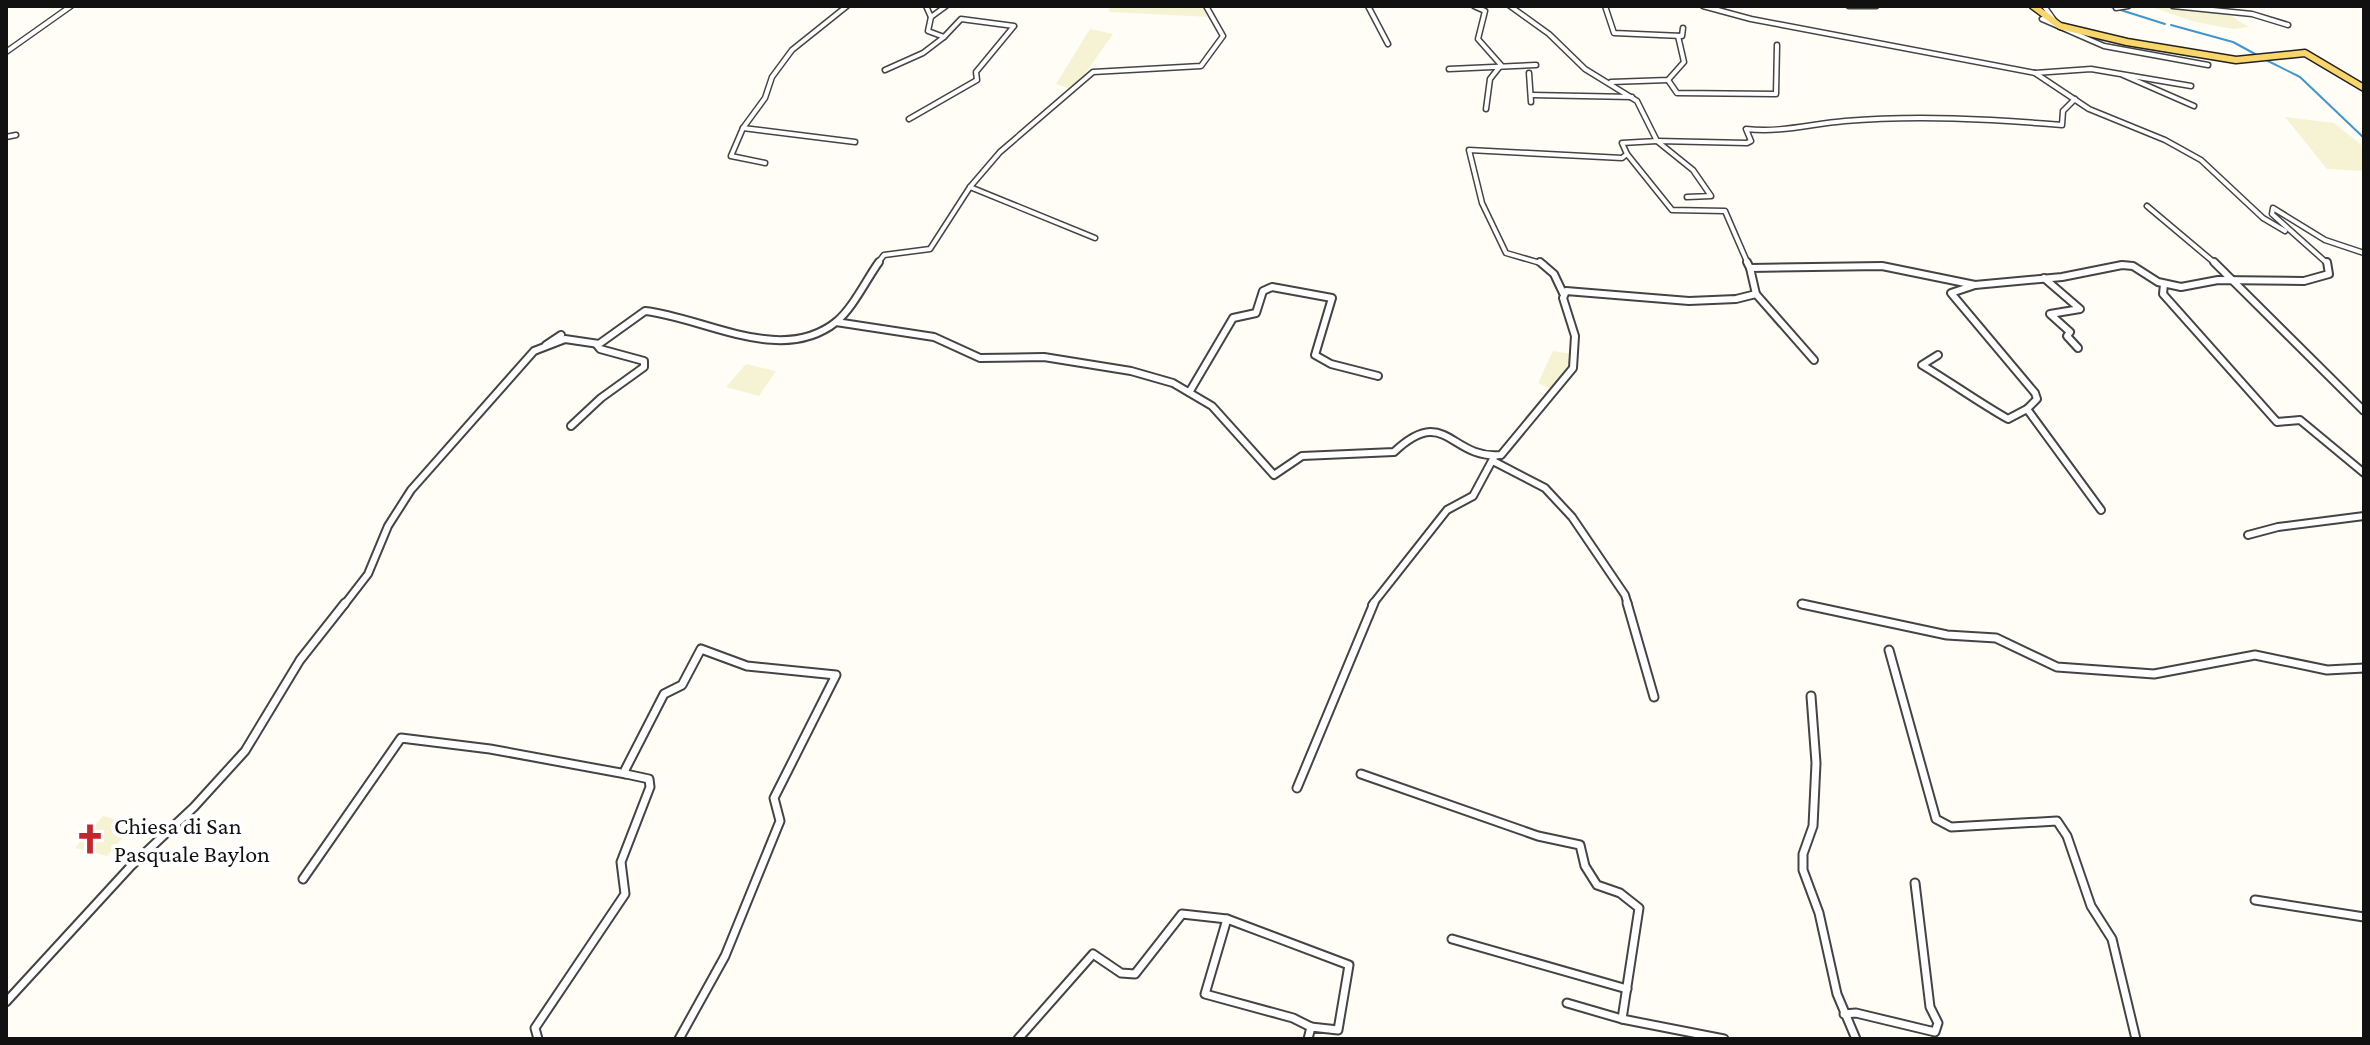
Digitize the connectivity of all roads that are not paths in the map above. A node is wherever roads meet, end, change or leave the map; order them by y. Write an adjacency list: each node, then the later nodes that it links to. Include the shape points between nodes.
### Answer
1 (71, 6): 27 (street)
2 (847, 6): 47 (street, via 792,50)
3 (926, 6): 18 (street)
4 (946, 6): 18 (street)
5 (1206, 6): 54 (street, via 1223,36 1201,66 1093,72 1000,152)
6 (1368, 6): 25 (street)
7 (1474, 6): 30 (street, via 1485,11 1478,39)
8 (1510, 6): 37 (street, via 1585,69)
9 (1605, 6): 23 (street, via 1614,33)
10 (1703, 6): 34 (street)
11 (1849, 6): 12 (street)
12 (1876, 6)
13 (2033, 6): 19 (main road)
14 (2044, 6): 20 (street)
15 (2128, 6): 17 (street)
16 (2173, 6): 21 (street, via 2252,14)
17 (2116, 8)
18 (931, 17): 24 (street, via 928,31)
19 (2046, 17): 20 (main road); 29 (street, via 2042,19 2104,46)
20 (2056, 23): 39 (main road, via 2087,34 2228,59 2305,53)
21 (2288, 25)
22 (1683, 28): 23 (street, via 1684,36)
23 (1678, 36): 36 (street, via 1684,62)
24 (944, 37): 32 (street); 46 (street, via 961,19 1014,26 976,72 977,80)
25 (1388, 44)
26 (1777, 45): 36 (street, via 1776,94 1677,93)
27 (6, 52)
28 (1536, 65): 30 (street)
29 (2208, 65)
30 (1500, 67): 31 (street); 45 (street, via 1490,79)
31 (1449, 69)
32 (885, 70)
33 (1529, 73): 40 (street)
34 (2035, 73): 35 (street, via 2058,69); 42 (street)
35 (2120, 74): 38 (street); 44 (street)
36 (1668, 80): 37 (street)
37 (1610, 82): 41 (street)
38 (2191, 86)
39 (2364, 88)
40 (1532, 95): 41 (street); 43 (street)
41 (1632, 97): 50 (street)
42 (2075, 99): 50 (street, via 2063,111 2062,125 1984,118 1853,121 1775,132 1746,129 1751,141 1747,143); 57 (street, via 2201,160 2263,218)
43 (1531, 102)
44 (2194, 106)
45 (1486, 109)
46 (909, 119)
47 (743, 128): 51 (street); 53 (street, via 732,157)
48 (16, 135): 49 (street)
49 (6, 137)
50 (1657, 141): 52 (street, via 1622,143); 55 (street, via 1693,170 1711,196)
51 (855, 142)
52 (1627, 154): 60 (street, via 1672,210 1725,211); 65 (street, via 1622,158 1469,150 1470,171 1489,229 1506,253 1540,259 1557,276)
53 (765, 163)
54 (970, 187): 58 (street); 67 (street, via 930,249 884,255)
55 (1687, 197)
56 (2147, 206): 62 (street)
57 (2297, 237): 59 (street, via 2271,209 2325,240); 62 (street, via 2328,263 2329,274 2304,281)
58 (1095, 238)
59 (2364, 253)
60 (1750, 268): 64 (street, via 1882,266); 66 (street)
61 (2044, 278): 63 (street, via 2122,265 2143,270); 64 (street); 71 (street, via 2080,309 2050,314)
62 (2236, 281): 63 (street); 77 (street)
63 (2164, 284): 80 (street, via 2163,294 2277,422 2300,420)
64 (1975, 285): 76 (street, via 1951,293 2035,393 2037,399)
65 (1563, 293): 66 (street, via 1674,300); 79 (street, via 1575,336 1573,368)
66 (1756, 294): 73 (street)
67 (836, 322): 69 (street, via 780,342 645,311); 75 (street, via 934,337 980,358 1044,357 1131,371)
68 (561, 335): 70 (street)
69 (596, 344): 70 (street, via 573,338); 78 (street, via 644,361 644,367)
70 (546, 345): 99 (street, via 534,351 411,490 388,526 368,574 300,660 245,751)
71 (2078, 348)
72 (1938, 355): 76 (street, via 1922,365 1963,394 2008,419)
73 (1814, 360)
74 (1378, 376): 75 (street, via 1315,355 1332,298 1272,287 1263,291 1256,313 1233,318)
75 (1190, 391): 79 (street, via 1227,421 1274,475 1302,456 1394,452 1406,436 1418,431 1440,434)
76 (2027, 409): 81 (street)
77 (2364, 411)
78 (571, 426)
79 (1493, 459): 88 (street, via 1545,488 1580,528 1625,595); 91 (street, via 1473,496 1447,510 1372,605)
80 (2364, 473)
81 (2101, 510)
82 (2364, 516): 83 (street)
83 (2248, 535)
84 (1802, 604): 86 (street, via 1890,625 1996,638 2057,667 2154,674 2255,655 2327,670)
85 (1889, 650): 110 (street, via 1936,819 1951,827 2057,821 2091,906 2112,939)
86 (2364, 668)
87 (1811, 696): 101 (street, via 1816,763 1813,826 1803,870)
88 (1654, 697)
89 (626, 774): 92 (street, via 401,738); 104 (street, via 649,779 650,787 621,862 625,894 535,1028); 105 (street, via 664,694 682,685 701,649 747,666 836,675 774,798 780,821 725,956)
90 (1361, 774): 98 (street, via 1538,836 1580,845 1594,886 1631,899 1639,908)
91 (1297, 788)
92 (303, 879)
93 (1915, 883): 101 (street, via 1930,1007 1938,1023 1935,1032)
94 (2255, 900): 95 (street)
95 (2364, 917)
96 (1227, 919): 103 (street, via 1205,994); 103 (street, via 1349,965 1338,1030); 106 (street, via 1182,914 1135,974 1121,973 1093,954)
97 (1452, 939): 98 (street)
98 (1627, 989): 102 (street)
99 (6, 1002)
100 (1567, 1003): 102 (street)
101 (1844, 1014): 109 (street)
102 (1622, 1019): 108 (street)
103 (1311, 1027): 107 (street)
104 (538, 1039)
105 (679, 1039)
106 (1018, 1039)
107 (1308, 1039)
108 (1724, 1039)
109 (1856, 1039)
110 (2136, 1039)

